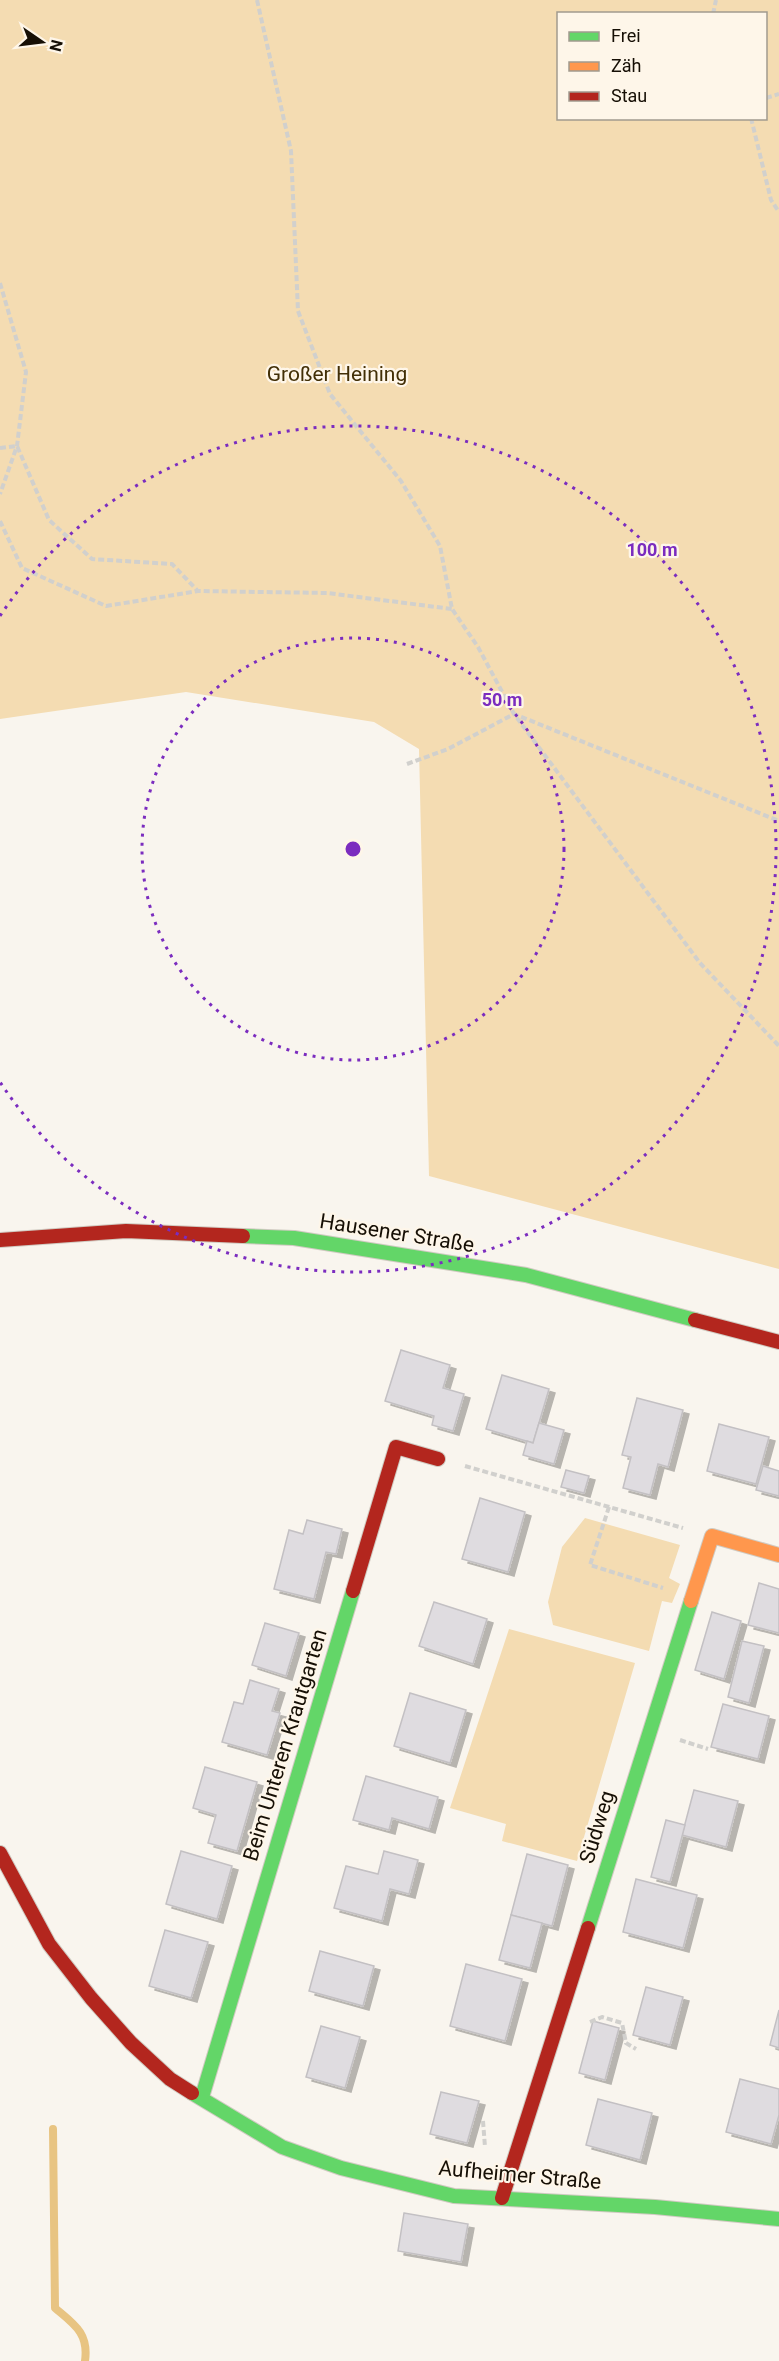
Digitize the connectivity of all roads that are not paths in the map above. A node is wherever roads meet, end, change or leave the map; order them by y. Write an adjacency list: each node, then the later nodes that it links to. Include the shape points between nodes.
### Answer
1 (0, 1240): 2 (street, Hausener Straße, via 126,1231 294,1238 526,1275)
2 (779, 1342)
3 (438, 1459): 6 (street, Beim Unteren Krautgarten, via 396,1447)
4 (779, 1555): 7 (street, Südweg, via 712,1536)
5 (0, 1853): 6 (street, Aufheimer Straße, via 49,1944 91,1998 170,2079)
6 (202, 2097): 7 (street, Aufheimer Straße, via 282,2147 341,2168 454,2196)
7 (502, 2198): 8 (street, Aufheimer Straße, via 656,2206)
8 (779, 2219)

